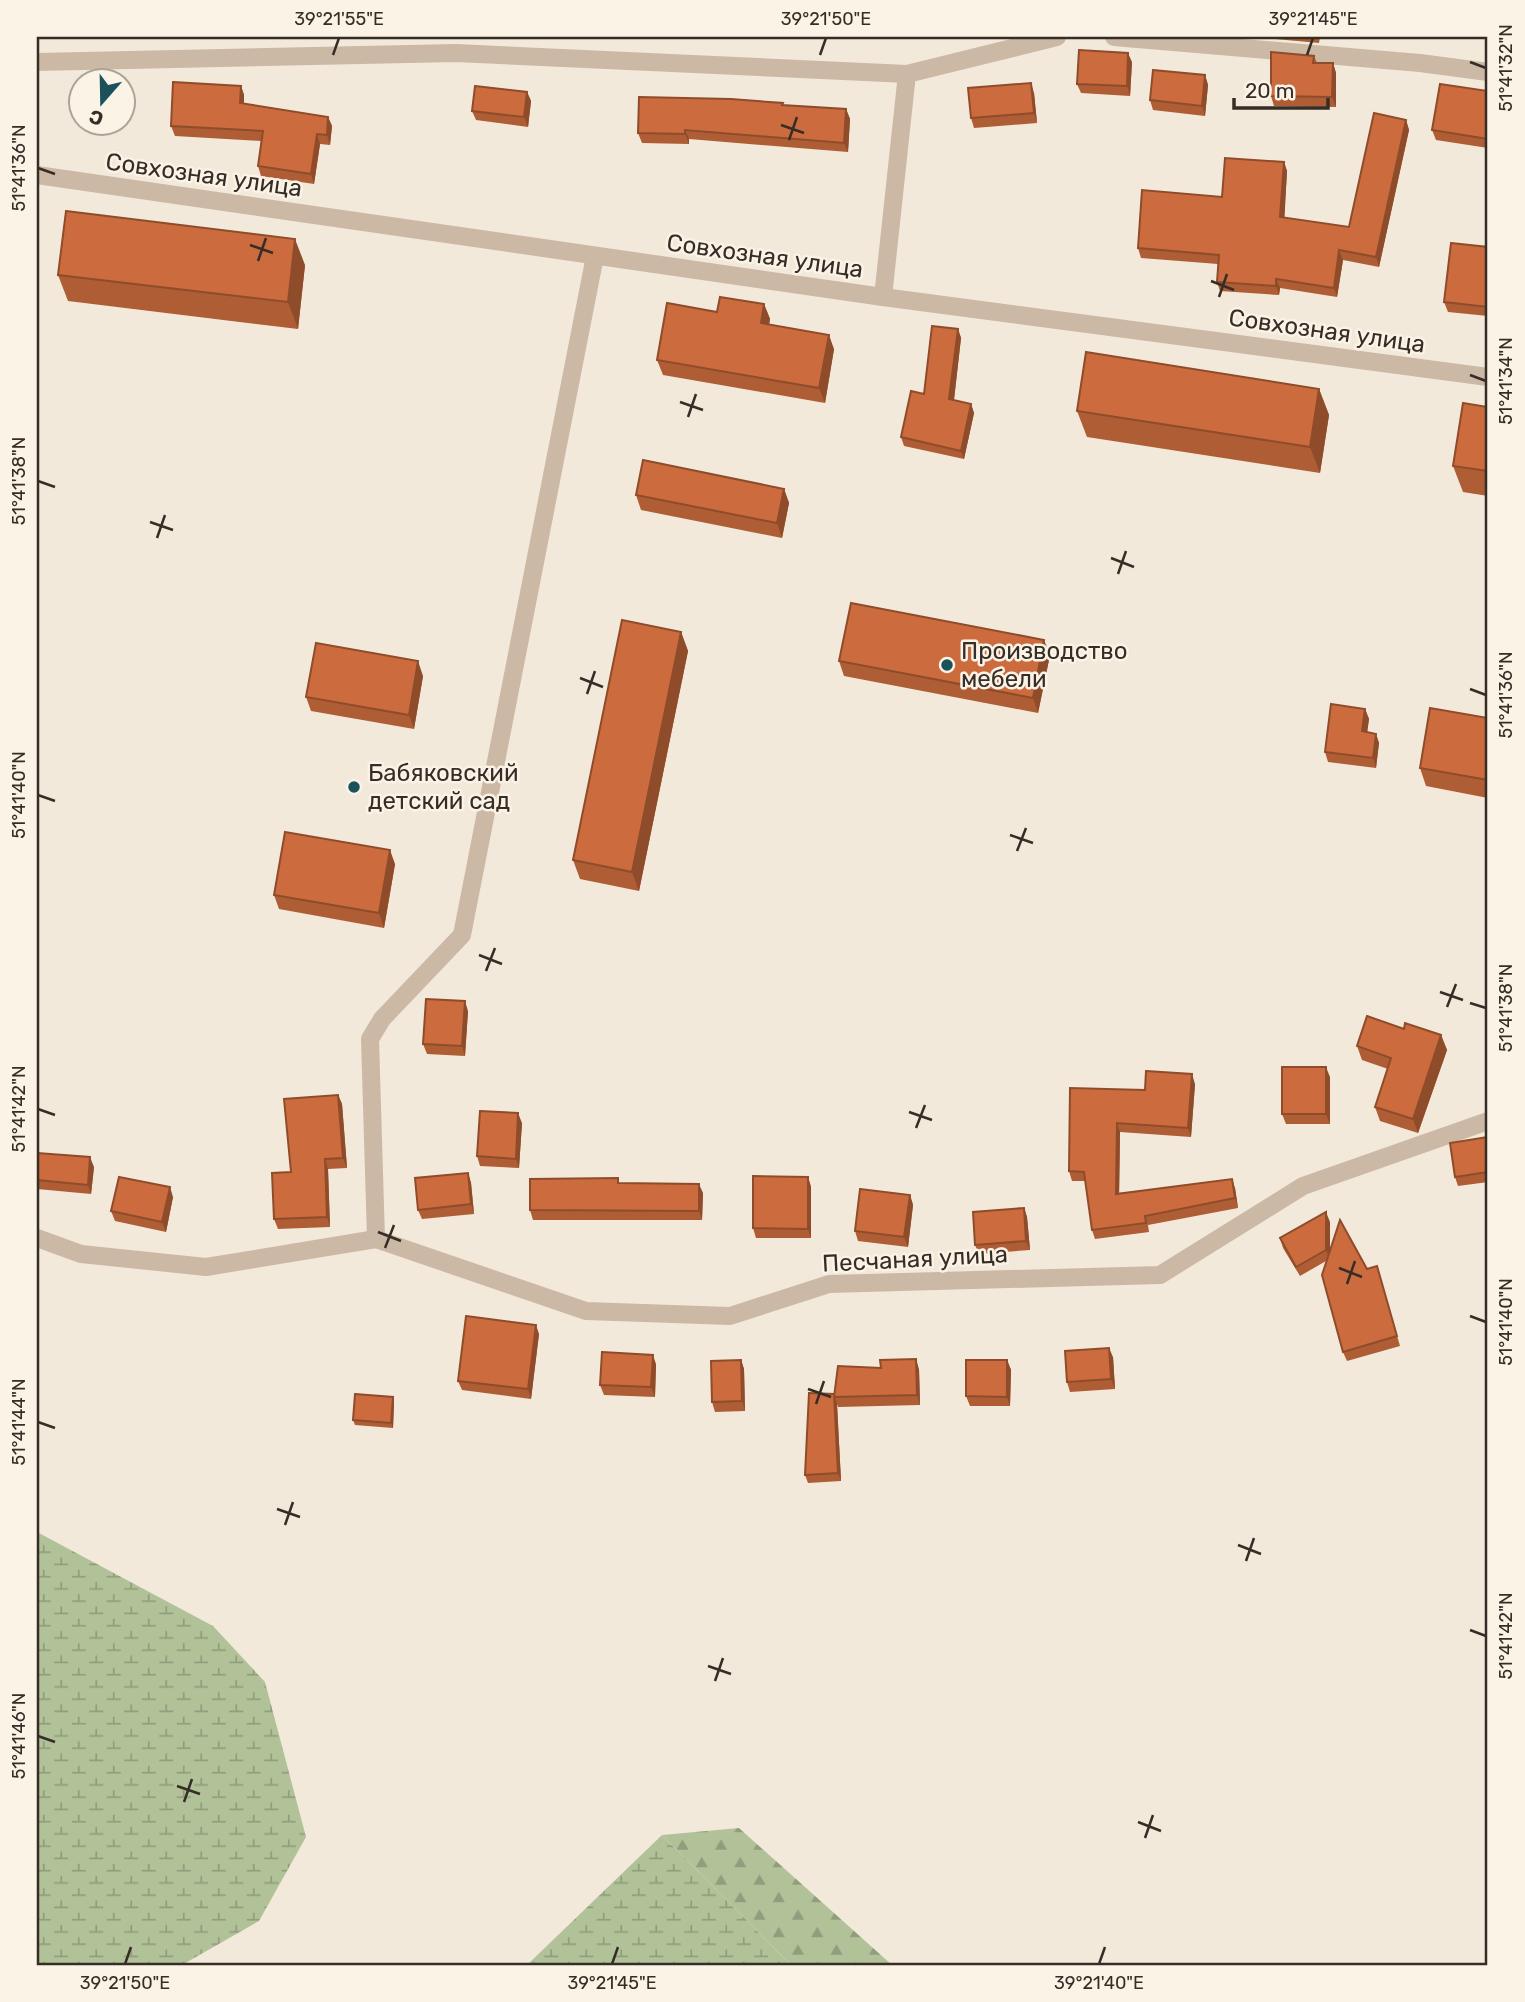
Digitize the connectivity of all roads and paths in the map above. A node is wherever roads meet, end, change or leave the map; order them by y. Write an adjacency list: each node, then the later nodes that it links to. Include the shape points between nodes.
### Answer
1 (1057, 37): 5 (street)
2 (1114, 37): 4 (street)
3 (37, 62): 5 (street, via 456,54)
4 (1488, 72)
5 (907, 74): 8 (street)
6 (37, 175): 7 (street, Совхозная улица)
7 (596, 256): 8 (street, Совхозная улица); 12 (street, via 462,935 382,1019 370,1040)
8 (883, 297): 9 (street, Совхозная улица)
9 (1488, 377)
10 (1488, 1121): 12 (street, Песчаная улица, via 1303,1186 1160,1275 829,1284 730,1316 586,1311)
11 (37, 1238): 12 (street, Песчаная улица, via 81,1254 206,1267)
12 (376, 1239)

